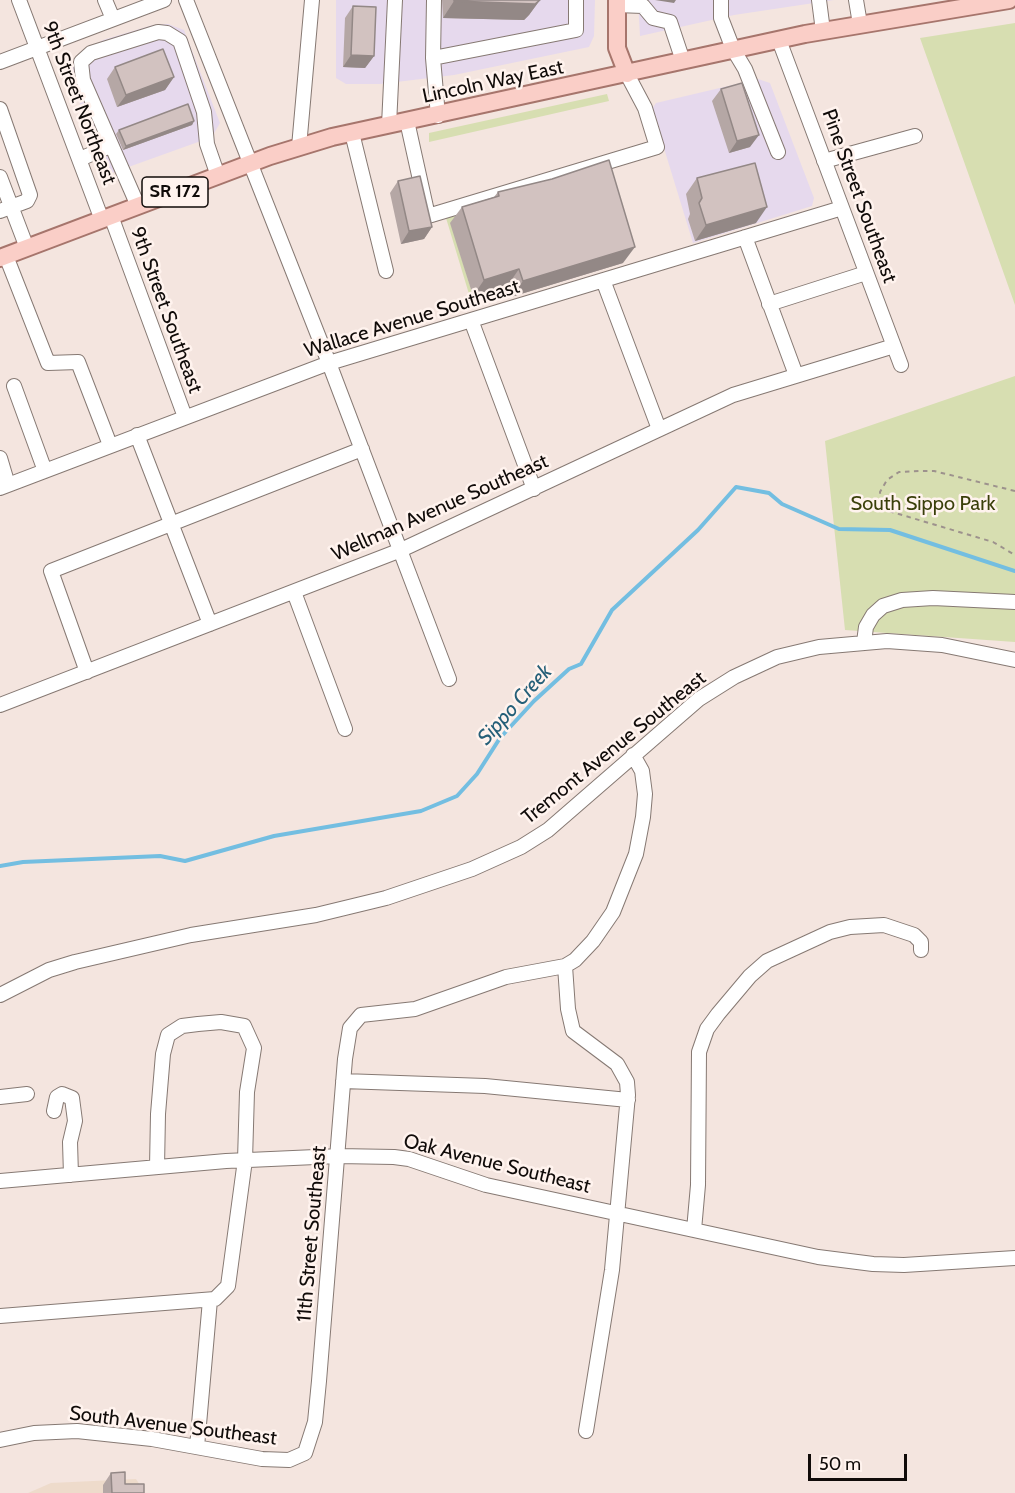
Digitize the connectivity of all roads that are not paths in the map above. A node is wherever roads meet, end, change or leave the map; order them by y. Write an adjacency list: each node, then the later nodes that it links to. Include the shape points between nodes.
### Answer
1 (19, 0): 21 (street, 9th Street Northeast)
2 (105, 0): 16 (street)
3 (164, 0): 16 (street)
4 (186, 0): 27 (street)
5 (312, 0): 36 (street)
6 (394, 0): 32 (street)
7 (434, 0): 23 (street)
8 (576, 0): 23 (street, via 576,30)
9 (721, 0): 22 (street, via 721,18)
10 (819, 0): 18 (street)
11 (856, 0): 17 (street)
12 (1009, 0): 14 (main road, Lincoln Way East / SR 172)
13 (617, 2): 15 (street); 26 (main road, via 617,48)
14 (988, 2): 17 (main road, Lincoln Way East / SR 172)
15 (643, 3): 24 (street, via 653,18 670,22)
16 (111, 20): 20 (street); 21 (street)
17 (860, 24): 18 (main road, Lincoln Way East / SR 172)
18 (823, 31): 19 (main road, Lincoln Way East / SR 172)
19 (779, 40): 22 (main road, Lincoln Way East / SR 172); 39 (street, Pine Street Southeast)
20 (118, 45): 29 (street, via 158,32 180,42); 35 (street, via 91,53 81,62 83,80)
21 (37, 48): 25 (street); 38 (street, 9th Street Northeast)
22 (733, 50): 24 (main road, Lincoln Way East / SR 172); 37 (street, via 745,69)
23 (433, 58): 30 (street)
24 (683, 61): 26 (main road, Lincoln Way East / SR 172)
25 (0, 62)
26 (627, 74): 30 (main road, Lincoln Way East / SR 172); 31 (street, via 645,108 657,147 428,216)
27 (226, 101): 29 (street); 40 (street)
28 (0, 109): 44 (street, via 30,195 27,201)
29 (204, 112): 41 (street, via 207,144)
30 (438, 116): 31 (main road, Lincoln Way East / SR 172)
31 (406, 121): 32 (main road, Lincoln Way East / SR 172)
32 (389, 125): 33 (main road, Lincoln Way East / SR 172)
33 (352, 133): 36 (main road, Lincoln Way East / SR 172); 50 (street)
34 (915, 136): 39 (street)
35 (110, 146): 38 (street); 43 (street)
36 (299, 147): 40 (main road, Lincoln Way East / SR 172)
37 (778, 152)
38 (80, 159): 46 (street, 9th Street Northeast)
39 (824, 161): 45 (street, Pine Street Southeast)
40 (250, 164): 41 (main road, Lincoln Way East / SR 172); 56 (street)
41 (218, 176): 43 (main road, Lincoln Way East / SR 172)
42 (0, 177): 44 (street)
43 (138, 206): 46 (main road, Lincoln Way East / SR 172)
44 (5, 208): 48 (street)
45 (842, 208): 47 (street, Wallace Avenue Southeast); 51 (street, Pine Street Southeast)
46 (106, 218): 48 (main road, Lincoln Way East / SR 172); 60 (street, 9th Street Southeast)
47 (745, 237): 52 (street, Wallace Avenue Southeast); 53 (street)
48 (27, 248): 49 (main road, Lincoln Way East / SR 172)
49 (3, 257): 63 (street, via 48,363 78,362)
50 (386, 271)
51 (866, 273): 53 (street); 55 (street, Pine Street Southeast)
52 (603, 279): 54 (street, Wallace Avenue Southeast); 61 (street)
53 (769, 304): 58 (street)
54 (471, 320): 56 (street, Wallace Avenue Southeast); 68 (street)
55 (894, 346): 57 (street, Pine Street Southeast); 58 (street, Wellman Avenue Southeast)
56 (329, 363): 60 (street, Wallace Avenue Southeast); 64 (street)
57 (901, 365)
58 (796, 375): 61 (street, Wellman Avenue Southeast, via 733,395)
59 (14, 386): 66 (street)
60 (185, 417): 62 (street, Wallace Avenue Southeast)
61 (659, 429): 68 (street, Wellman Avenue Southeast)
62 (137, 435): 63 (street, Wallace Avenue Southeast); 69 (street)
63 (110, 445): 66 (street, Wallace Avenue Southeast)
64 (362, 449): 69 (street); 70 (street)
65 (0, 458): 67 (street)
66 (45, 471): 67 (street, Wallace Avenue Southeast)
67 (4, 486)
68 (534, 489): 70 (street, Wellman Avenue Southeast)
69 (171, 523): 73 (street); 76 (street, via 51,571)
70 (401, 550): 71 (street, Wellman Avenue Southeast); 77 (street)
71 (294, 592): 73 (street, Wellman Avenue Southeast); 79 (street)
72 (1015, 602): 74 (street, via 902,600 883,606 873,615)
73 (210, 624): 76 (street, Wellman Avenue Southeast)
74 (864, 642): 75 (street, Tremont Avenue Southeast, via 919,642); 80 (street, Tremont Avenue Southeast, via 810,649 760,664 699,699)
75 (1015, 660)
76 (87, 672): 78 (street, Wellman Avenue Southeast)
77 (449, 679)
78 (0, 705)
79 (345, 729)
80 (633, 755): 82 (street, via 642,771 645,794 644,817 629,875 604,926); 83 (street, Tremont Avenue Southeast, via 536,838 435,884 316,915 232,927 98,956 49,970)
81 (921, 950): 95 (street, via 921,942 914,935 884,925 830,932 767,961 717,1014 699,1052)
82 (565, 966): 84 (street, 11th Street Southeast, via 506,977 415,1009 371,1012 355,1019 347,1039); 87 (street, via 571,1027 621,1070 627,1082)
83 (0, 995)
84 (343, 1081): 87 (street, via 485,1086); 89 (street, 11th Street Southeast)
85 (27, 1094): 86 (street)
86 (0, 1096)
87 (628, 1100): 94 (street)
88 (54, 1111): 92 (street, via 57,1097 62,1094 72,1098 75,1121 70,1142)
89 (338, 1156): 90 (street, Oak Avenue Southeast); 94 (street, Oak Avenue Southeast, via 409,1159 486,1185); 102 (street, 11th Street Southeast, via 315,1422)
90 (245, 1160): 91 (street, Oak Avenue Southeast); 91 (street, via 245,1109 254,1059 253,1040 244,1026 234,1023 198,1024 172,1030 164,1042); 97 (street, via 228,1286)
91 (157, 1167): 92 (street, Oak Avenue Southeast)
92 (71, 1175): 93 (street, Oak Avenue Southeast)
93 (0, 1181)
94 (616, 1214): 95 (street, Oak Avenue Southeast); 99 (street)
95 (694, 1230): 96 (street, Oak Avenue Southeast, via 818,1257 873,1264)
96 (1015, 1258)
97 (210, 1300): 98 (street); 101 (street)
98 (0, 1316)
99 (586, 1431)
100 (0, 1440): 101 (street, South Avenue Southeast, via 34,1433 77,1431)
101 (196, 1447): 102 (street, South Avenue Southeast, via 280,1460)
102 (305, 1453)

